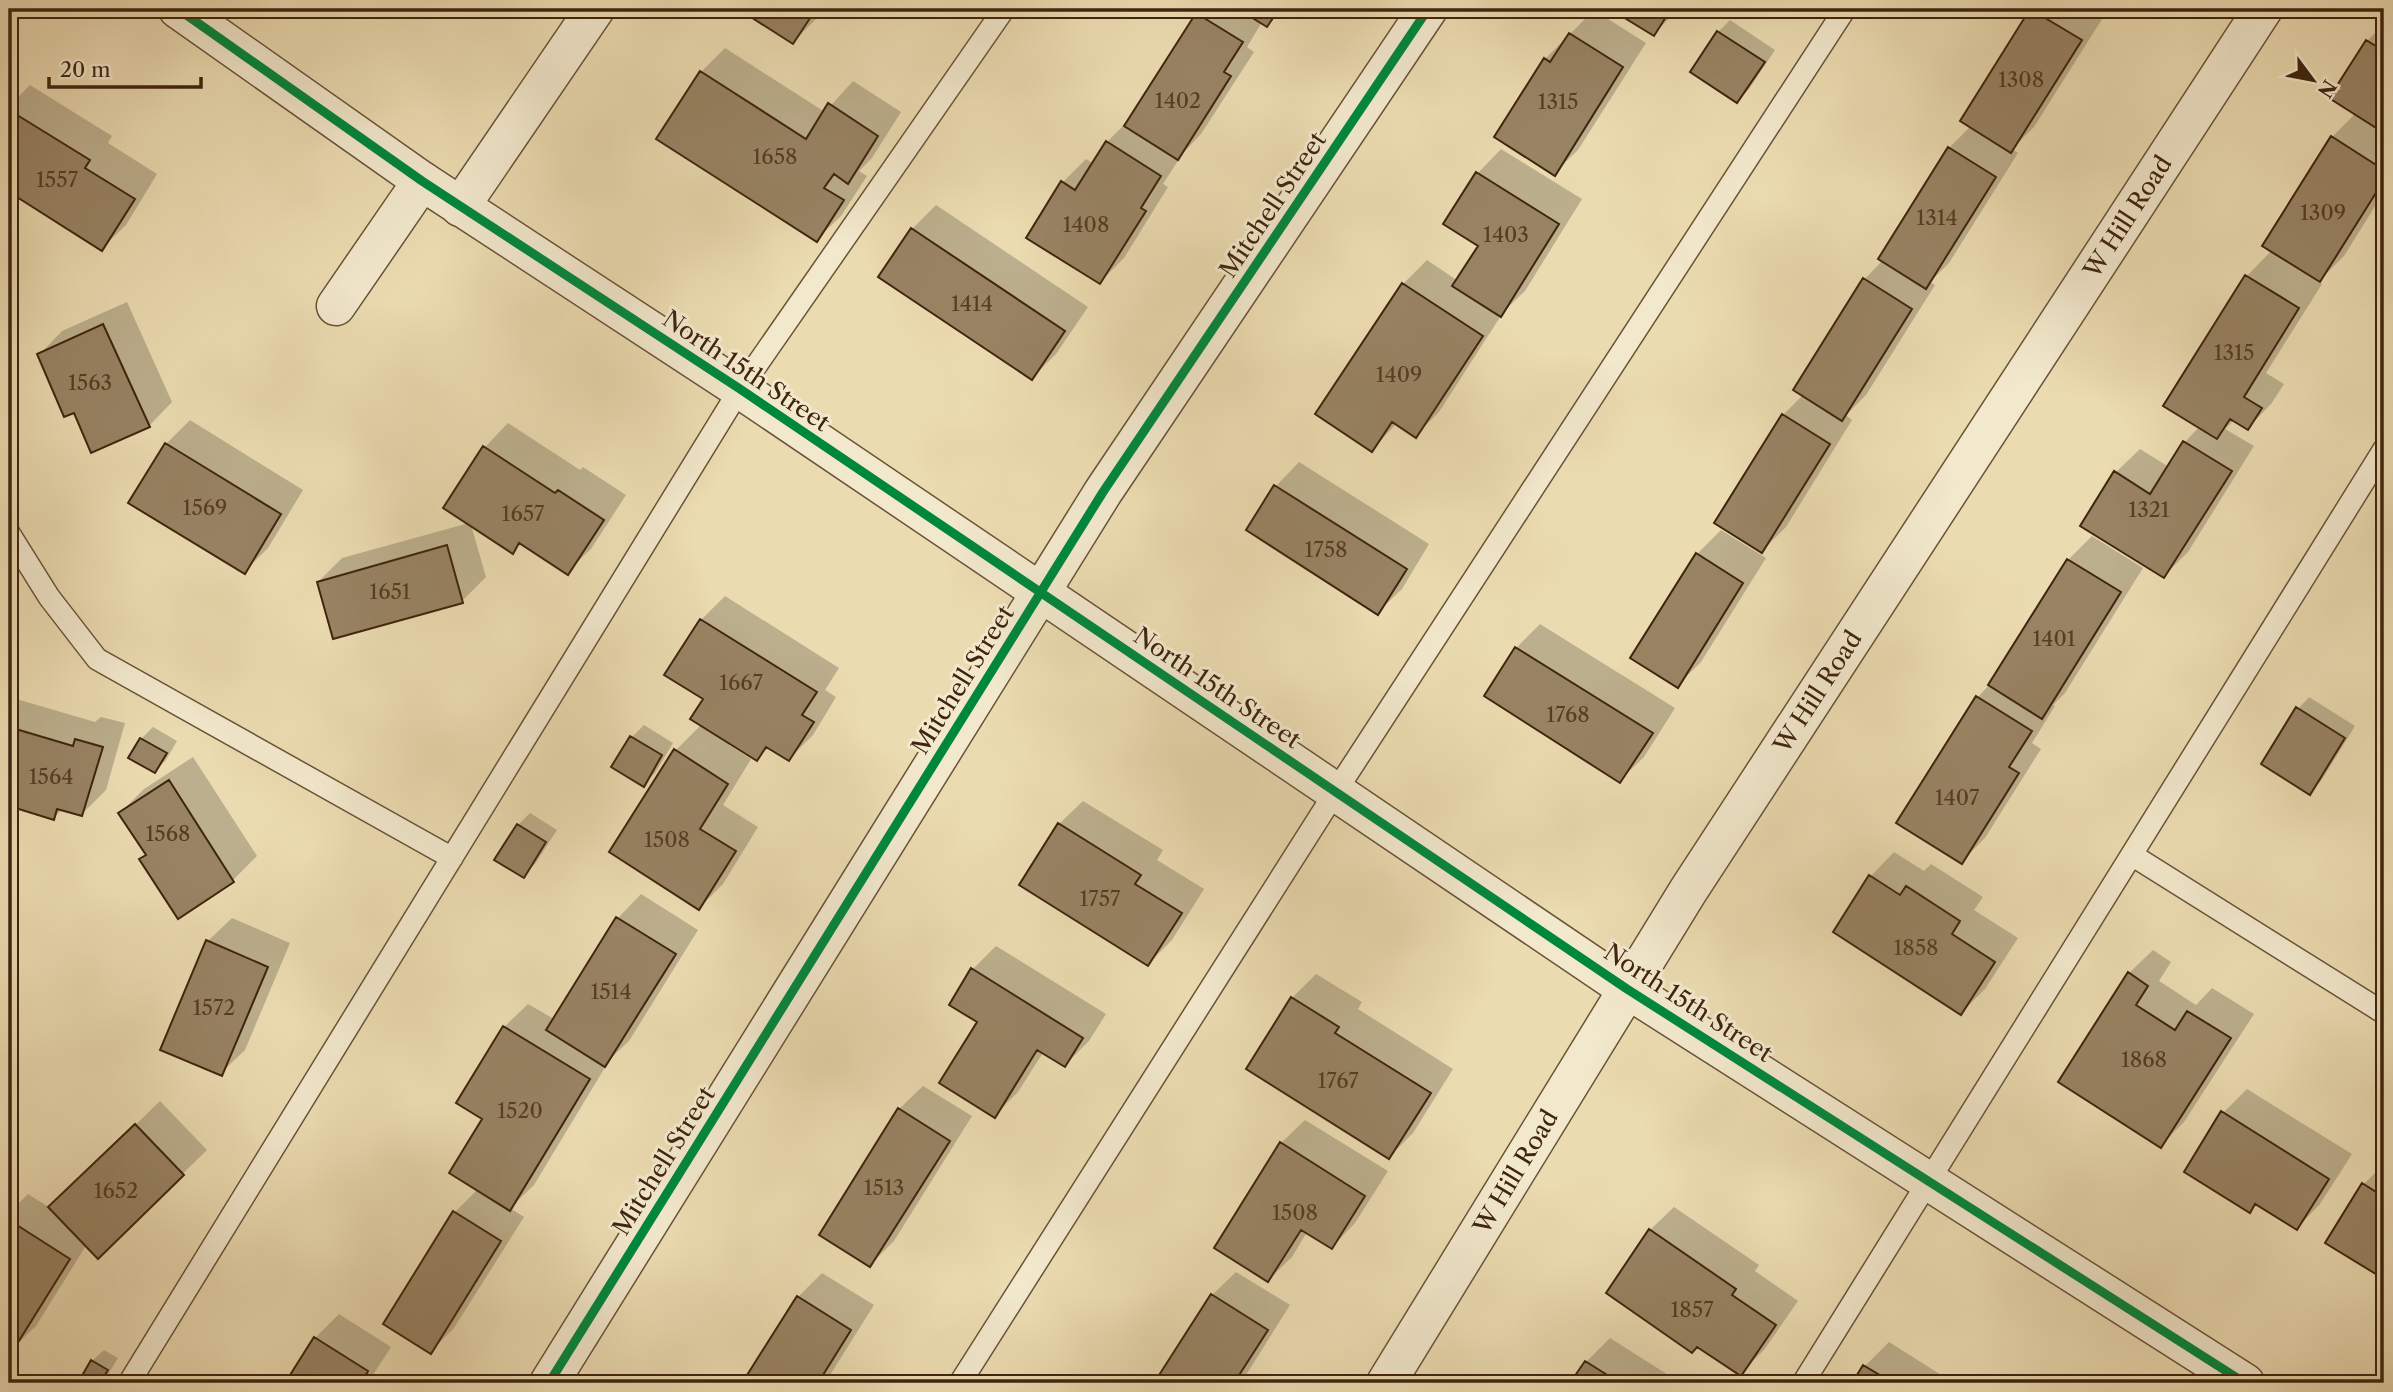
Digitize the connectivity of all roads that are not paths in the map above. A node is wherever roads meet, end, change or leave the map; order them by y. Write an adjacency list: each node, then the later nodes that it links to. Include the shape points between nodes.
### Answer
1 (178, 9): 7 (street, North 15th Street)
2 (595, 9): 8 (street)
3 (1004, 9): 10 (lane)
4 (1428, 9): 13 (street, Mitchell Street)
5 (1845, 9): 14 (lane)
6 (2263, 9): 17 (street, W Hill Road)
7 (422, 181): 8 (street, North 15th Street); 9 (street)
8 (460, 206): 10 (street, North 15th Street)
9 (336, 306)
10 (740, 389): 13 (street, North 15th Street); 16 (lane)
11 (2384, 449): 15 (lane)
12 (9, 533): 16 (lane, via 97,659)
13 (1040, 592): 14 (street, North 15th Street); 21 (street, Mitchell Street)
14 (1336, 791): 17 (street, North 15th Street); 22 (lane)
15 (2132, 855): 18 (lane); 19 (lane)
16 (452, 858): 20 (lane)
17 (1628, 989): 19 (street, North 15th Street); 23 (street, W Hill Road)
18 (2384, 1013)
19 (1930, 1182): 24 (lane); 25 (street, North 15th Street)
20 (129, 1383)
21 (549, 1383)
22 (960, 1383)
23 (1386, 1383)
24 (1803, 1383)
25 (2245, 1383)

